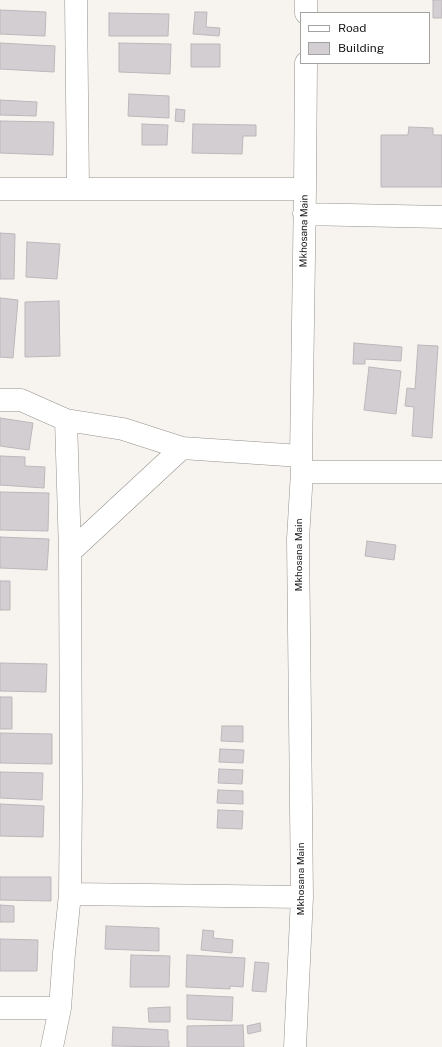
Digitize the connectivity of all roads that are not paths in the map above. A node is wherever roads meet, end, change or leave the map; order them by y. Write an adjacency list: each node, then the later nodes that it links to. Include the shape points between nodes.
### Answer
1 (76, 0): 5 (street)
2 (306, 0): 3 (street)
3 (306, 12)
4 (306, 64): 6 (street, Mkhosana Main)
5 (78, 188): 6 (street); 7 (street)
6 (305, 188): 8 (street, Mkhosana Main)
7 (0, 189)
8 (304, 214): 9 (street); 13 (street, Mkhosana Main)
9 (442, 216)
10 (0, 400): 11 (street, via 21,400)
11 (66, 420): 12 (street, via 123,429); 15 (street)
12 (182, 448): 13 (street); 15 (street)
13 (301, 464): 14 (street); 17 (street, Mkhosana Main, via 298,539)
14 (442, 472)
15 (70, 552): 16 (street)
16 (70, 894): 17 (street); 19 (street)
17 (302, 897): 21 (street, Mkhosana Main)
18 (0, 1008): 19 (street)
19 (60, 1008): 20 (street)
20 (52, 1047)
21 (295, 1047)

